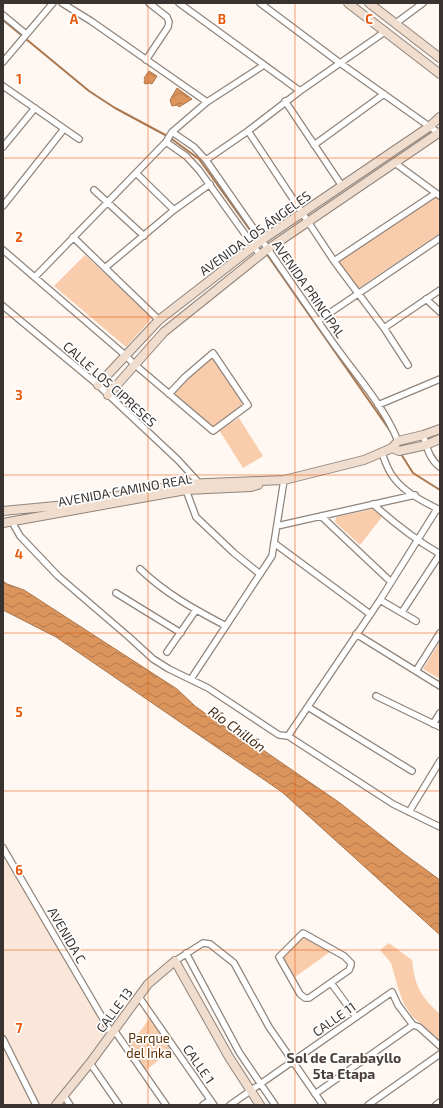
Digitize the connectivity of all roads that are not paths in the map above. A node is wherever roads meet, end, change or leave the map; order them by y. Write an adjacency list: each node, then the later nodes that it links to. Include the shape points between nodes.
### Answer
1 (53, 3): 12 (street)
2 (62, 3): 14 (street)
3 (149, 3): 14 (street, via 170,22)
4 (179, 3): 17 (street)
5 (260, 3): 16 (street)
6 (348, 3): 11 (street)
7 (369, 3): 10 (street)
8 (423, 3): 10 (street)
9 (3, 15): 12 (street)
10 (396, 23): 13 (street)
11 (386, 31): 16 (street); 18 (street)
12 (26, 34): 15 (street)
13 (440, 58)
14 (146, 60): 23 (street)
15 (3, 62)
16 (340, 63): 20 (street); 21 (street)
17 (264, 65): 20 (street); 23 (street)
18 (440, 74)
19 (3, 86): 24 (street)
20 (300, 90): 22 (street)
21 (384, 94): 26 (street); 33 (street)
22 (285, 101): 28 (street); 33 (street)
23 (207, 102): 29 (street)
24 (35, 108): 27 (street); 34 (street)
25 (440, 117): 26 (street, AVENIDA LOS ÁNGELES)
26 (429, 127): 30 (street); 39 (street, AVENIDA LOS ÁNGELES)
27 (64, 129): 31 (street); 43 (street)
28 (248, 131): 35 (street); 45 (street)
29 (172, 132): 32 (street); 35 (street, AVENIDA PRINCIPAL, via 194,147)
30 (440, 133): 36 (street, AVENIDA LOS ÁNGELES)
31 (79, 139)
32 (166, 142): 37 (street); 38 (street, AVENIDA PRINCIPAL, via 186,156)
33 (314, 144): 39 (street)
34 (3, 147)
35 (206, 160): 50 (street, AVENIDA PRINCIPAL)
36 (395, 163): 41 (street); 46 (street, AVENIDA LOS ÁNGELES)
37 (136, 173): 42 (street); 44 (street)
38 (210, 184): 44 (street); 51 (street, AVENIDA PRINCIPAL)
39 (342, 186): 45 (street, AVENIDA LOS ÁNGELES)
40 (94, 190): 42 (street)
41 (438, 194): 55 (street)
42 (107, 202): 47 (street); 48 (street)
43 (3, 206)
44 (174, 210): 47 (street)
45 (302, 213): 46 (street); 50 (street, AVENIDA LOS ÁNGELES)
46 (308, 222): 52 (street, AVENIDA LOS ÁNGELES); 55 (street)
47 (144, 236): 56 (street)
48 (73, 237): 56 (street); 57 (street)
49 (440, 238): 59 (street)
50 (262, 240): 51 (street, AVENIDA LOS ÁNGELES); 52 (street, AVENIDA PRINCIPAL)
51 (254, 246): 54 (street, AVENIDA PRINCIPAL); 63 (street, AVENIDA LOS ÁNGELES)
52 (268, 249): 54 (street, AVENIDA LOS ÁNGELES); 64 (street, AVENIDA PRINCIPAL)
53 (3, 250): 57 (street)
54 (260, 255): 67 (street, AVENIDA LOS ÁNGELES, via 164,332)
55 (334, 261): 59 (street)
56 (106, 267): 63 (street)
57 (35, 277): 66 (street)
58 (440, 290): 60 (street)
59 (358, 293): 64 (street); 65 (street)
60 (426, 299): 62 (street); 65 (street)
61 (3, 306): 70 (street, CALLE LOS CIPRESES)
62 (440, 312)
63 (159, 320): 66 (street, AVENIDA LOS ÁNGELES)
64 (318, 321): 73 (street, AVENIDA PRINCIPAL)
65 (384, 328): 68 (street)
66 (125, 355): 67 (street); 70 (street, AVENIDA LOS ÁNGELES)
67 (134, 364): 71 (street); 72 (street, AVENIDA LOS ÁNGELES)
68 (408, 365)
69 (440, 378): 73 (street)
70 (98, 385): 72 (street, CALLE LOS CIPRESES)
71 (169, 394): 71 (street, via 213,353 248,405 213,431)
72 (108, 395): 84 (street, CALLE LOS CIPRESES)
73 (378, 405): 77 (street, AVENIDA PRINCIPAL)
74 (440, 429): 75 (street, AVENIDA CAMINO REAL)
75 (423, 435): 77 (street, AVENIDA CAMINO REAL); 78 (street)
76 (440, 439): 78 (street, AVENIDA CAMINO REAL)
77 (398, 442): 79 (street, AVENIDA CAMINO REAL)
78 (426, 444): 79 (street, AVENIDA CAMINO REAL, via 399,451); 81 (street, via 433,461)
79 (392, 448): 80 (street, AVENIDA CAMINO REAL)
80 (382, 453): 82 (street, AVENIDA CAMINO REAL); 86 (street, via 388,471 394,479)
81 (440, 467)
82 (284, 480): 83 (street, AVENIDA CAMINO REAL); 92 (street)
83 (275, 481): 84 (street, AVENIDA CAMINO REAL); 85 (street, AVENIDA CAMINO REAL, via 251,487)
84 (199, 482): 89 (street, AVENIDA CAMINO REAL, via 66,505)
85 (186, 490): 91 (street, AVENIDA CAMINO REAL); 96 (street, via 196,517)
86 (415, 495): 87 (street); 88 (street)
87 (374, 504): 90 (street); 93 (street)
88 (438, 509): 93 (street)
89 (4, 511)
90 (321, 516): 92 (street); 97 (street)
91 (7, 523): 110 (street, via 74,592 153,659)
92 (277, 526): 94 (street)
93 (416, 541): 97 (street); 101 (street, via 440,554)
94 (274, 543): 96 (street, via 272,556); 102 (street)
95 (140, 569): 100 (street, via 155,584)
96 (260, 574): 104 (street)
97 (391, 582): 99 (street)
98 (116, 593): 105 (street)
99 (380, 600): 101 (street); 102 (street)
100 (196, 610): 104 (street); 105 (street)
101 (402, 612): 103 (street)
102 (370, 614): 106 (street)
103 (416, 621)
104 (226, 626): 110 (street)
105 (181, 633): 108 (street)
106 (356, 634): 109 (street); 113 (street)
107 (439, 637): 109 (street)
108 (167, 652)
109 (416, 670): 111 (street)
110 (191, 679): 117 (street, via 279,735)
111 (440, 686)
112 (376, 696): 115 (street)
113 (308, 707): 117 (street); 119 (street)
114 (440, 713): 115 (street)
115 (433, 724): 116 (street)
116 (440, 727)
117 (288, 736): 122 (street)
118 (440, 761): 120 (street)
119 (412, 772)
120 (433, 772): 121 (street); 122 (street)
121 (440, 776)
122 (409, 812): 123 (street)
123 (440, 827)
124 (3, 848): 131 (street, AVENIDA C)
125 (186, 953): 126 (street, CALLE 13); 135 (street, CALLE 13, via 203,943 210,944 234,963); 137 (street, via 228,1035)
126 (175, 961): 128 (street, CALLE 13, via 148,984); 138 (street)
127 (331, 982): 127 (street, via 349,970 350,960 304,934 280,955 300,994 305,998); 129 (street)
128 (138, 997): 131 (street, CALLE 13); 141 (street, CALLE 1)
129 (356, 1017): 130 (street, CALLE 11, via 392,992); 135 (street, CALLE 11)
130 (413, 1025): 133 (street, via 419,1027); 139 (street)
131 (113, 1032): 136 (street, CALLE 13); 147 (street, AVENIDA C)
132 (3, 1039): 143 (street)
133 (440, 1046)
134 (440, 1054): 153 (street)
135 (292, 1061): 137 (street, CALLE 11); 139 (street)
136 (90, 1064): 140 (street, CALLE 13); 146 (street)
137 (260, 1084): 138 (street, CALLE 11); 151 (street)
138 (250, 1091): 149 (street, CALLE 11); 150 (street)
139 (315, 1094): 152 (street)
140 (64, 1096): 144 (street, CALLE 13); 145 (street)
141 (212, 1102): 148 (street)
142 (440, 1102): 154 (street)
143 (36, 1105)
144 (56, 1105)
145 (70, 1105)
146 (119, 1105)
147 (166, 1105)
148 (203, 1105)
149 (230, 1105)
150 (260, 1105)
151 (275, 1105)
152 (323, 1105)
153 (368, 1105)
154 (436, 1105)

